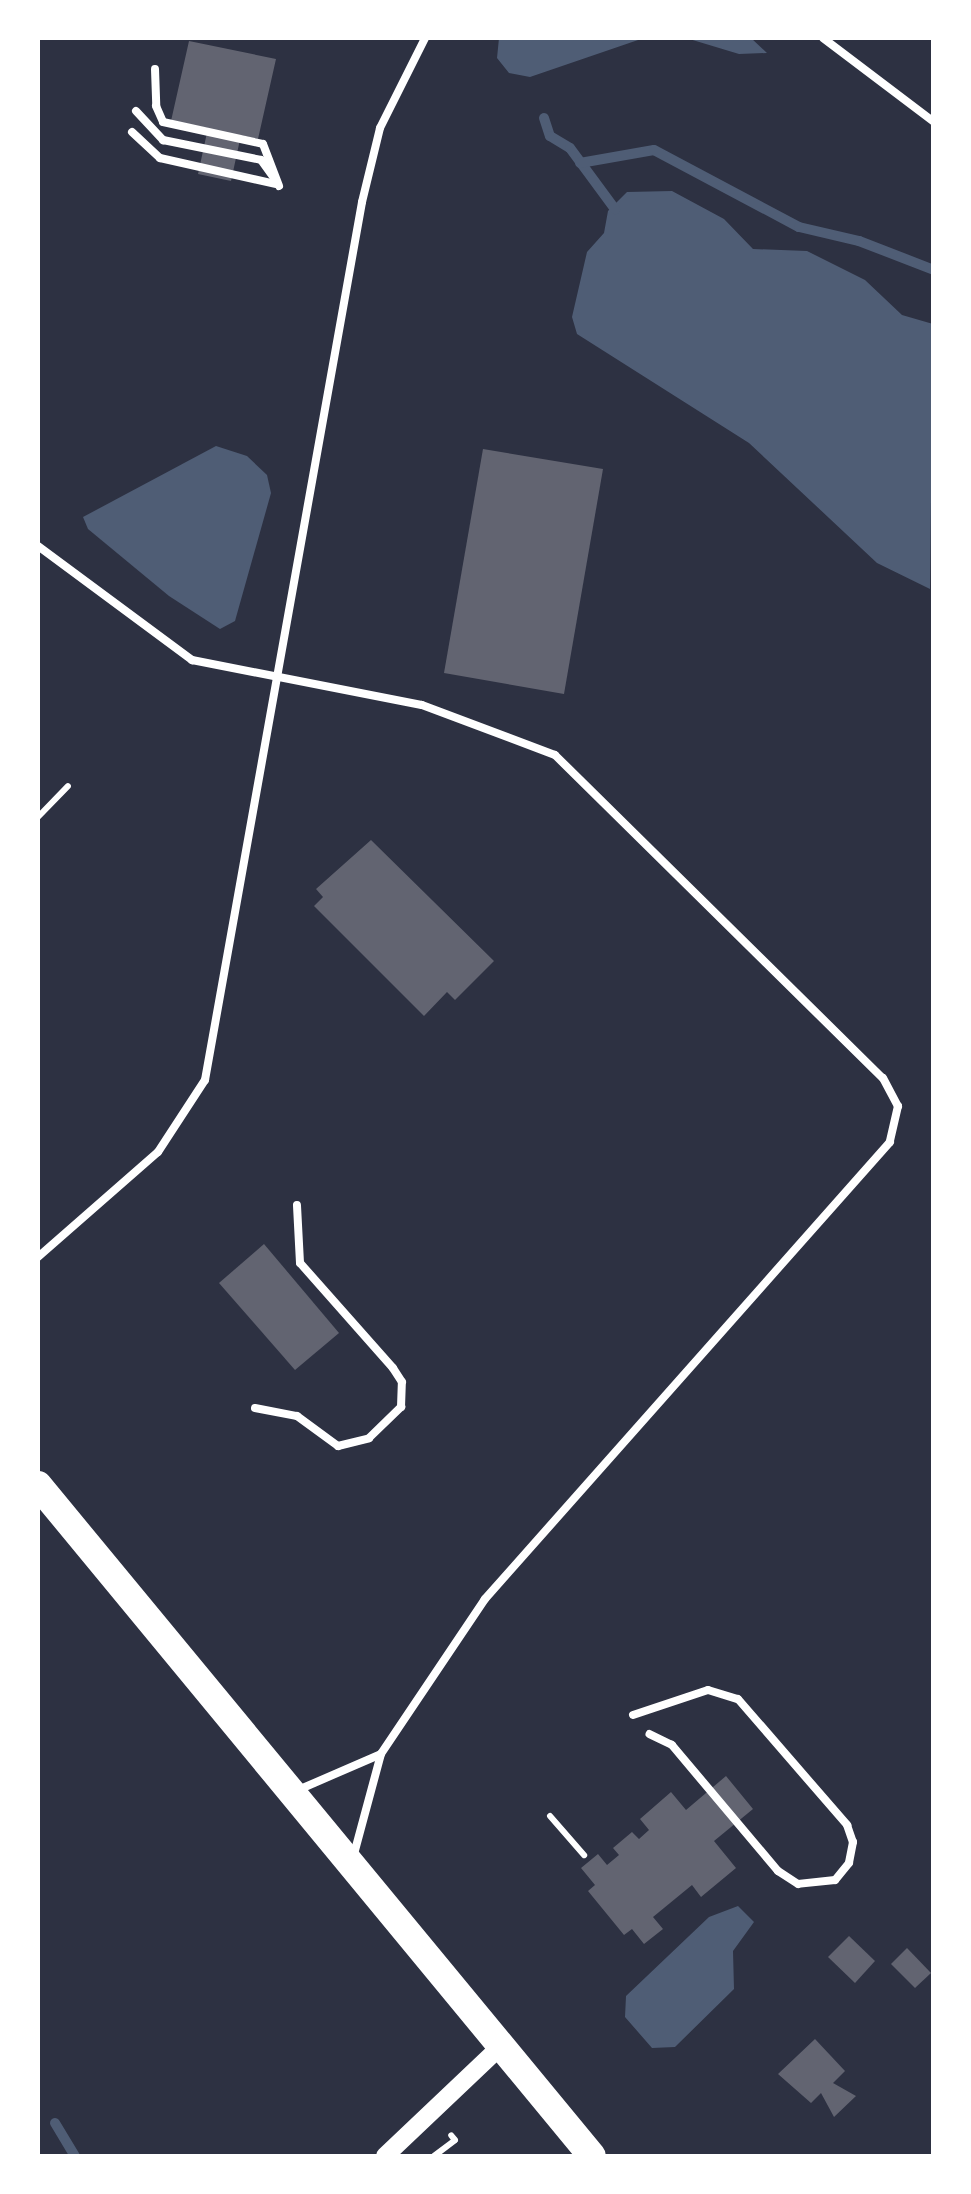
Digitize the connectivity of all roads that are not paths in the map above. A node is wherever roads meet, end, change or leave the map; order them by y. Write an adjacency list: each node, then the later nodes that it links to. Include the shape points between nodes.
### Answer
1 (425, 38): 9 (lane, via 380,128 362,202)
2 (823, 38): 5 (lane)
3 (155, 69): 7 (lane, via 156,106 164,122 263,144)
4 (136, 111): 7 (lane, via 163,140 261,160)
5 (934, 122)
6 (132, 132): 7 (lane, via 160,158)
7 (280, 186)
8 (38, 546): 9 (lane, via 171,649 232,672)
9 (279, 678): 11 (lane, via 205,1080 158,1152); 16 (lane, via 422,704 555,756 883,1078 898,1106 890,1142 507,1571)
10 (297, 1205): 12 (lane, via 300,1264 393,1368 402,1382 401,1407 368,1438 338,1446 297,1416)
11 (38, 1256)
12 (255, 1408)
13 (38, 1486): 17 (highway)
14 (633, 1715): 15 (lane, via 708,1690 738,1699 846,1826 853,1842 849,1863 834,1880 798,1884 778,1871 672,1745)
15 (649, 1734)
16 (381, 1754): 17 (lane); 18 (lane)
17 (290, 1793): 18 (highway)
18 (351, 1867): 19 (highway)
19 (500, 2047): 20 (street); 21 (highway)
20 (385, 2156)
21 (592, 2156)

